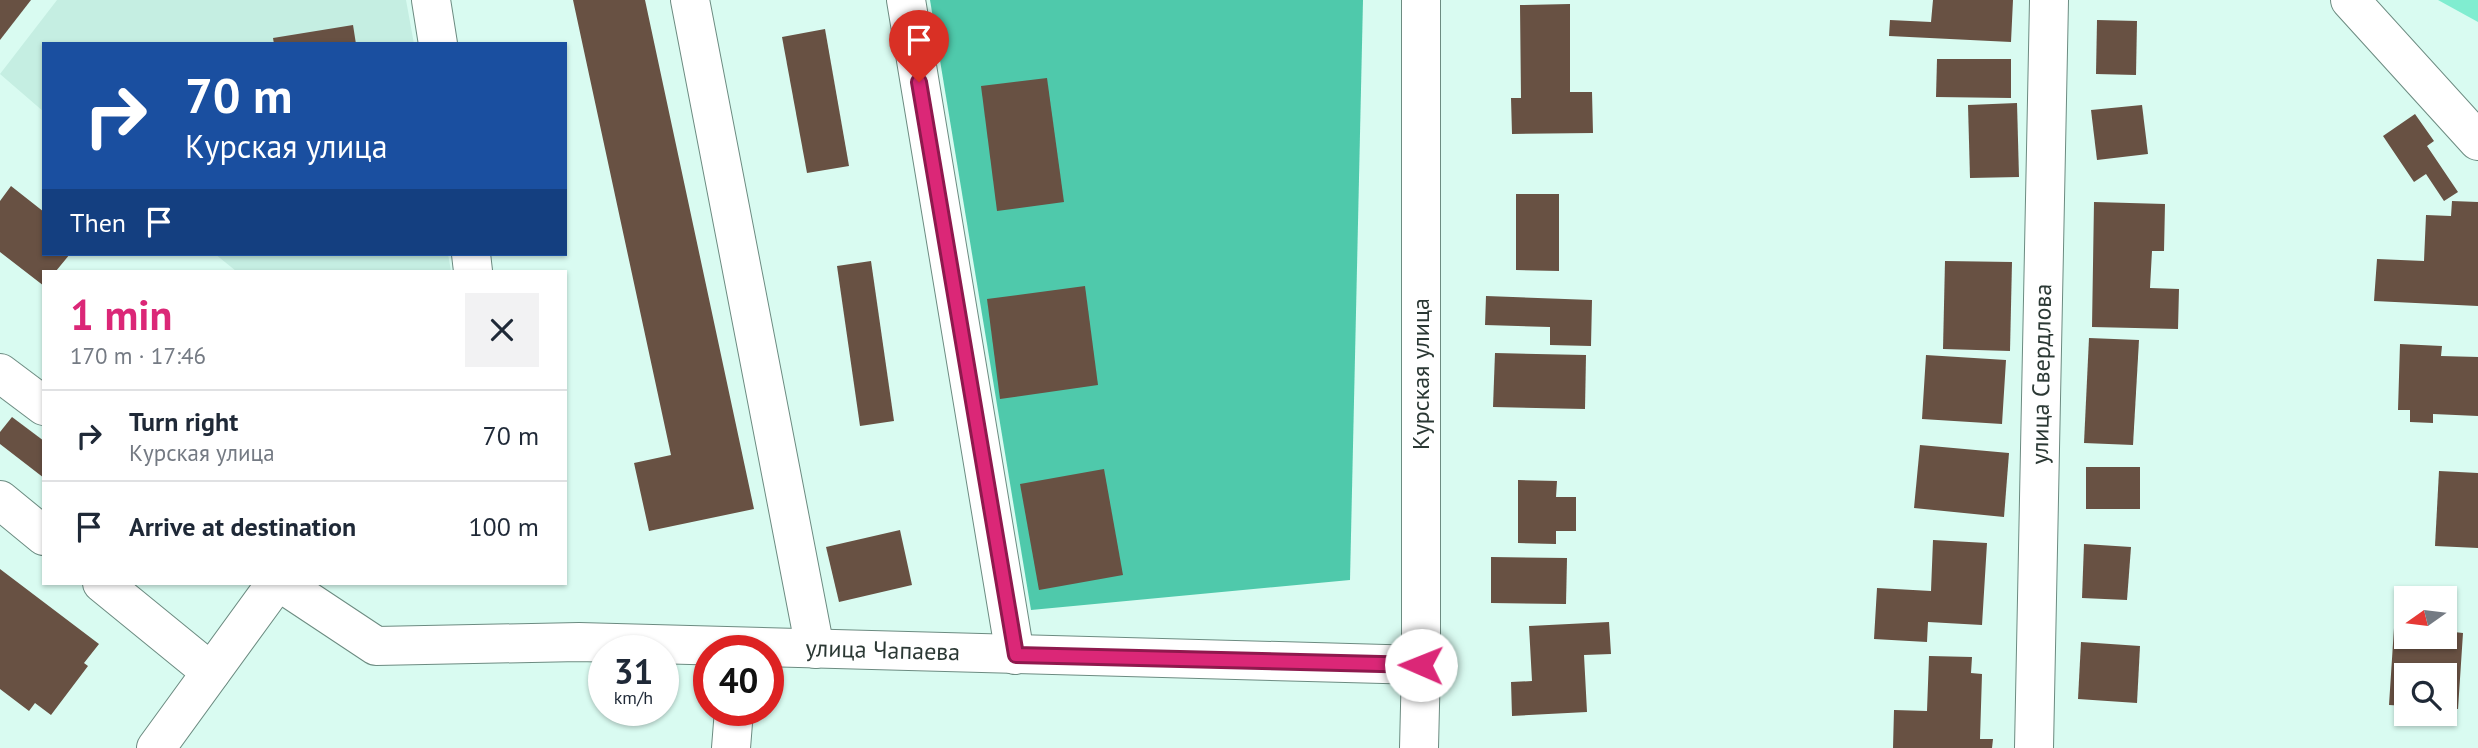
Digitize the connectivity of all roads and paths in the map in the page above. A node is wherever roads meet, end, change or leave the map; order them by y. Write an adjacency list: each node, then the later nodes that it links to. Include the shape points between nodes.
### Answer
1 (431, 0): 7 (street)
2 (690, 0): 18 (street)
3 (905, 0): 19 (street)
4 (1421, 0): 20 (street, Курская улица)
5 (2049, 0): 26 (street, улица Свердлова)
6 (2350, 0): 8 (street)
7 (438, 42)
8 (2478, 141)
9 (0, 373): 10 (street)
10 (42, 404)
11 (0, 500): 12 (street)
12 (42, 534)
13 (104, 585): 21 (street)
14 (275, 585): 21 (street)
15 (284, 585): 16 (street, улица Чапаева, via 376,646 579,642)
16 (693, 647)
17 (784, 649): 18 (street, улица Чапаева)
18 (815, 649): 19 (street, улица Чапаева)
19 (1016, 655): 20 (street, улица Чапаева)
20 (1421, 665): 25 (street, Курская улица)
21 (211, 672): 23 (street)
22 (733, 726): 24 (street)
23 (156, 748)
24 (731, 748)
25 (1419, 748)
26 (2034, 748)

